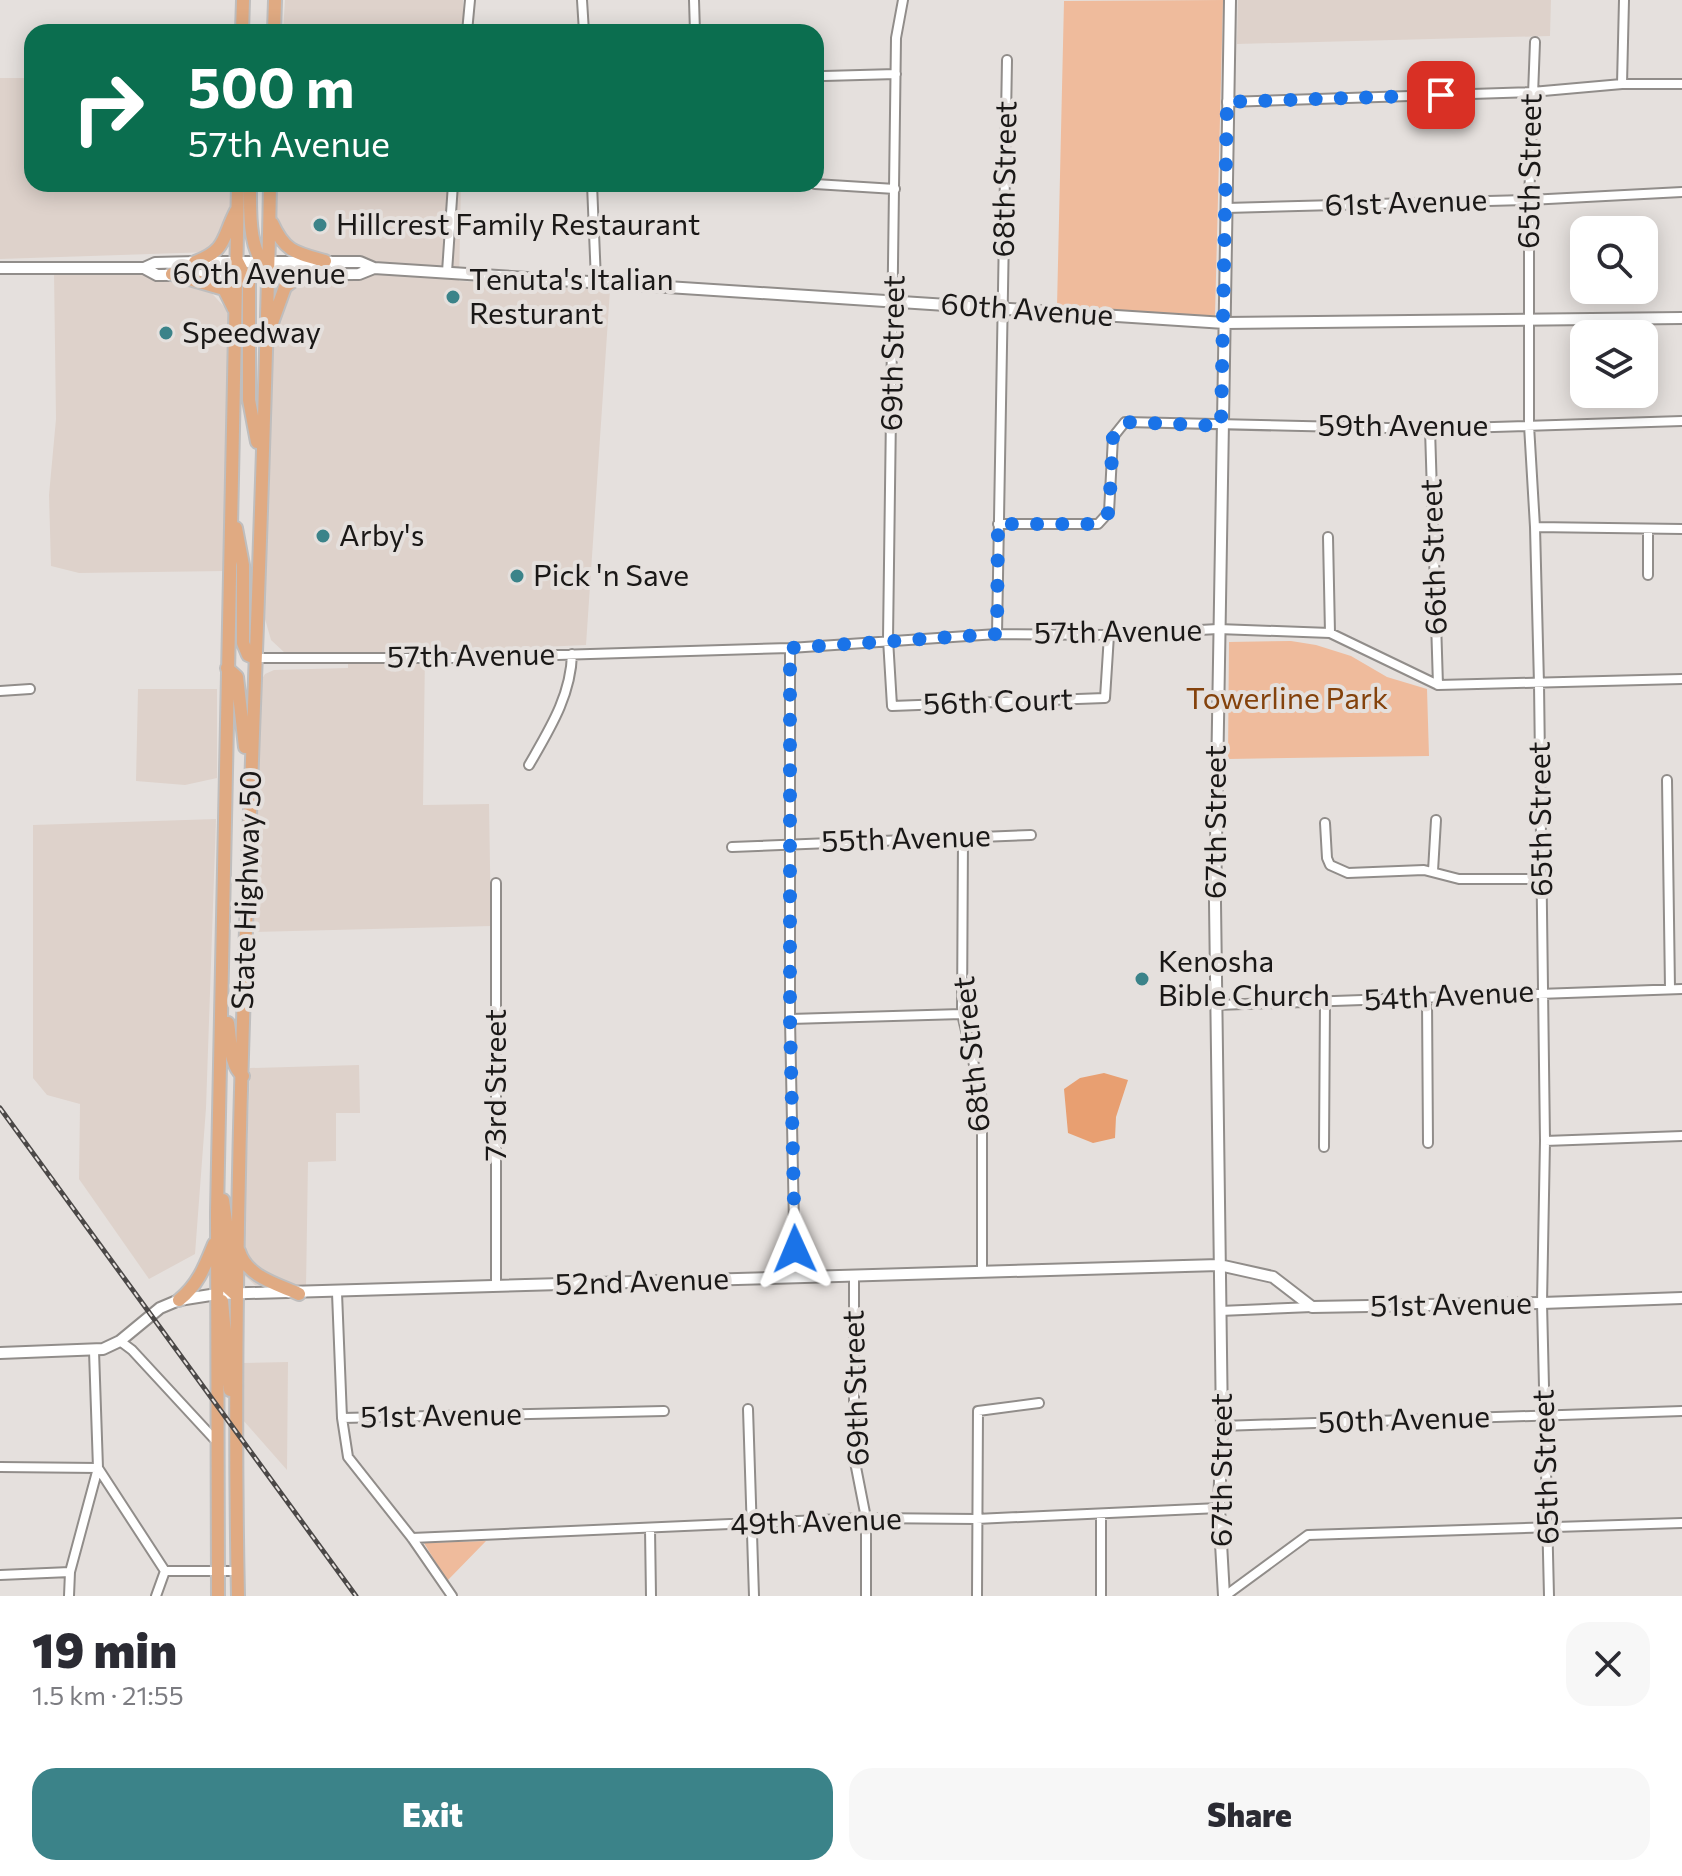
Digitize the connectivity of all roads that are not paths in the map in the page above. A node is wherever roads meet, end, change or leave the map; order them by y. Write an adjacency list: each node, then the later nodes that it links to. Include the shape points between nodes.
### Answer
1 (243, 0): 9 (main road)
2 (275, 0): 10 (main road)
3 (470, 0): 11 (street)
4 (582, 0): 12 (street)
5 (694, 0): 13 (street)
6 (903, 0): 16 (street, 69th Street)
7 (1230, 0): 21 (street, 67th Street)
8 (1624, 0): 18 (street)
9 (242, 24)
10 (274, 24)
11 (468, 24)
12 (584, 24)
13 (695, 24)
14 (1535, 42): 20 (street, 65th Street)
15 (1007, 60): 46 (street, 68th Street)
16 (896, 74): 17 (street); 23 (street, 69th Street)
17 (824, 76)
18 (1622, 84): 19 (street); 20 (street)
19 (1682, 84)
20 (1532, 92): 21 (street); 30 (street, 65th Street)
21 (1227, 102): 32 (street, 67th Street)
22 (824, 185): 23 (street)
23 (895, 189): 45 (street, 69th Street)
24 (238, 192): 31 (main road, State Highway 50)
25 (250, 192): 36 (main road, via 253,241)
26 (270, 192): 33 (main road, State Highway 50)
27 (452, 192): 41 (street)
28 (592, 192): 44 (street)
29 (1682, 192): 30 (street, 61st Avenue)
30 (1529, 200): 32 (street, 61st Avenue); 49 (street, 65th Street)
31 (238, 208): 35 (main road, via 218,251); 40 (main road, State Highway 50)
32 (1226, 208): 50 (street, 67th Street)
33 (270, 218): 34 (main road, via 280,241); 36 (main road, State Highway 50)
34 (325, 261): 36 (street, 60th Avenue); 39 (street, 60th Avenue)
35 (195, 262): 38 (street, 60th Avenue); 40 (street, 60th Avenue)
36 (266, 266): 40 (street, 60th Avenue); 40 (street, 60th Avenue); 43 (street, 60th Avenue); 51 (main road, State Highway 50)
37 (0, 268): 38 (street, 60th Avenue)
38 (144, 268): 42 (street, 60th Avenue, via 157,275)
39 (374, 268): 41 (street, 60th Avenue); 43 (street, 60th Avenue, via 359,274)
40 (240, 270): 42 (street, 60th Avenue); 47 (main road, State Highway 50); 56 (main road, via 251,299 249,400)
41 (447, 272): 44 (street, 60th Avenue)
42 (172, 274): 47 (main road, via 224,289)
43 (302, 274): 51 (main road, via 285,287)
44 (596, 281): 45 (street, 60th Avenue)
45 (895, 303): 46 (street, 60th Avenue); 68 (street, 69th Street)
46 (1003, 308): 50 (street, 60th Avenue); 58 (street, 68th Street)
47 (235, 315): 57 (main road, State Highway 50)
48 (1682, 318): 49 (street, 60th Avenue)
49 (1528, 321): 50 (street, 60th Avenue); 53 (street, 65th Street)
50 (1225, 323): 54 (street, 67th Street)
51 (266, 341): 56 (main road, State Highway 50)
52 (1682, 421): 53 (street, 59th Avenue)
53 (1529, 425): 55 (street, 59th Avenue); 59 (street, 65th Street)
54 (1221, 426): 55 (street, 59th Avenue); 58 (street, 59th Avenue, via 1125,422 1113,437 1109,512 1098,524); 64 (street, 67th Street)
55 (1430, 429): 75 (street, 66th Street)
56 (261, 462): 71 (main road, State Highway 50)
57 (231, 501): 71 (main road, via 243,565 243,643); 72 (main road, State Highway 50)
58 (998, 524): 66 (street, 68th Street)
59 (1535, 527): 60 (street); 74 (street, 65th Street)
60 (1648, 529): 61 (street); 63 (street)
61 (1682, 529)
62 (1328, 537): 65 (street)
63 (1648, 575)
64 (1218, 629): 65 (street, 57th Avenue); 67 (street, 57th Avenue); 97 (street, 67th Street)
65 (1330, 633): 75 (street, 57th Avenue)
66 (997, 634): 67 (street, 57th Avenue); 68 (street, 57th Avenue)
67 (1109, 635): 78 (street, 56th Court, via 1105,698)
68 (888, 639): 69 (street, 57th Avenue); 78 (street, 69th Street)
69 (790, 648): 70 (street, 57th Avenue); 86 (street)
70 (572, 654): 71 (street, 57th Avenue); 79 (street, via 566,694)
71 (255, 658): 81 (main road, State Highway 50)
72 (227, 668): 81 (main road, via 237,677 241,695); 94 (main road, State Highway 50)
73 (1682, 679): 74 (street, 57th Avenue)
74 (1539, 684): 75 (street, 57th Avenue); 89 (street, 65th Street)
75 (1438, 685)
76 (30, 689): 77 (street)
77 (0, 691)
78 (892, 706)
79 (529, 765)
80 (1667, 780): 91 (street)
81 (250, 810): 100 (main road, State Highway 50)
82 (1436, 820): 88 (street)
83 (1325, 823): 88 (street, via 1327,858 1336,869 1356,874)
84 (1031, 835): 85 (street, 55th Avenue)
85 (963, 837): 86 (street, 55th Avenue); 98 (street, 68th Street)
86 (789, 844): 87 (street, 55th Avenue); 99 (street)
87 (732, 847)
88 (1433, 871): 89 (street, via 1459,879)
89 (1542, 879): 93 (street, 65th Street)
90 (496, 883): 112 (street, 73rd Street)
91 (1670, 989): 92 (street, 54th Avenue); 93 (street, 54th Avenue)
92 (1682, 989)
93 (1543, 992): 95 (street, 54th Avenue); 102 (street, 65th Street)
94 (223, 996): 100 (main road, via 234,1064); 105 (main road, State Highway 50)
95 (1427, 1000): 96 (street, 54th Avenue); 103 (street)
96 (1325, 1001): 97 (street, 54th Avenue); 104 (street)
97 (1217, 1005): 108 (street, 67th Street)
98 (962, 1014): 99 (street); 109 (street, 68th Street, via 982,1099)
99 (790, 1019): 111 (street)
100 (243, 1076): 107 (main road, State Highway 50)
101 (1682, 1136): 102 (street)
102 (1545, 1141): 119 (street, 65th Street)
103 (1428, 1143)
104 (1324, 1147)
105 (218, 1173): 106 (main road, State Highway 50); 116 (main road, via 227,1229 226,1286)
106 (217, 1238): 114 (main road, State Highway 50); 118 (main road, via 202,1274)
107 (238, 1248): 115 (main road, via 243,1262 258,1275); 116 (main road, State Highway 50)
108 (1219, 1265): 109 (street, 52nd Avenue); 120 (street, 52nd Avenue, via 1273,1277); 121 (street, 67th Street)
109 (982, 1270): 110 (street, 52nd Avenue)
110 (854, 1275): 111 (street, 52nd Avenue); 138 (street, 69th Street, via 854,1457)
111 (795, 1278): 112 (street, 52nd Avenue)
112 (496, 1286): 113 (street, 52nd Avenue)
113 (337, 1293): 115 (street, 52nd Avenue); 131 (street)
114 (217, 1294): 116 (street, 52nd Avenue); 118 (street, 52nd Avenue); 126 (main road, via 225,1309 227,1374); 133 (main road, State Highway 50)
115 (299, 1294): 116 (street, 52nd Avenue)
116 (236, 1295): 126 (main road, State Highway 50)
117 (1682, 1298): 119 (street, 51st Avenue)
118 (179, 1300): 122 (street, 52nd Avenue, via 150,1314)
119 (1542, 1303): 120 (street, 51st Avenue); 130 (street, 65th Street)
120 (1312, 1307): 121 (street, 51st Avenue)
121 (1220, 1311): 132 (street, 67th Street)
122 (120, 1341): 123 (street); 133 (street)
123 (94, 1351): 124 (street); 135 (street)
124 (0, 1353)
125 (1039, 1403): 139 (street, via 978,1411)
126 (235, 1408): 147 (main road, State Highway 50)
127 (748, 1409): 141 (street)
128 (664, 1411): 131 (street, 51st Avenue)
129 (1682, 1411): 130 (street, 50th Avenue)
130 (1543, 1416): 132 (street, 50th Avenue); 142 (street, 65th Street)
131 (342, 1418): 144 (street, via 348,1457)
132 (1222, 1426): 136 (street, 67th Street)
133 (217, 1442): 146 (main road, State Highway 50)
134 (0, 1467): 135 (street)
135 (98, 1468): 145 (street); 148 (street)
136 (1219, 1508): 137 (street, 49th Avenue); 160 (street, 67th Street)
137 (1101, 1514): 139 (street, 49th Avenue); 159 (street)
138 (866, 1518): 139 (street, 49th Avenue); 141 (street, 49th Avenue); 157 (street, 69th Street)
139 (976, 1519): 158 (street)
140 (1682, 1523): 142 (street)
141 (753, 1524): 143 (street, 49th Avenue); 156 (street)
142 (1548, 1525): 160 (street, via 1308,1535); 161 (street, 65th Street)
143 (650, 1529): 144 (street, 49th Avenue); 155 (street)
144 (412, 1538): 154 (street)
145 (165, 1571): 146 (street); 151 (street)
146 (218, 1571): 147 (street); 152 (main road, State Highway 50)
147 (238, 1571): 153 (main road, State Highway 50)
148 (70, 1572): 149 (street); 150 (street)
149 (0, 1575)
150 (69, 1596)
151 (156, 1596)
152 (218, 1596)
153 (238, 1596)
154 (452, 1596)
155 (651, 1596)
156 (754, 1596)
157 (866, 1596)
158 (977, 1596)
159 (1101, 1596)
160 (1224, 1596)
161 (1549, 1596)

